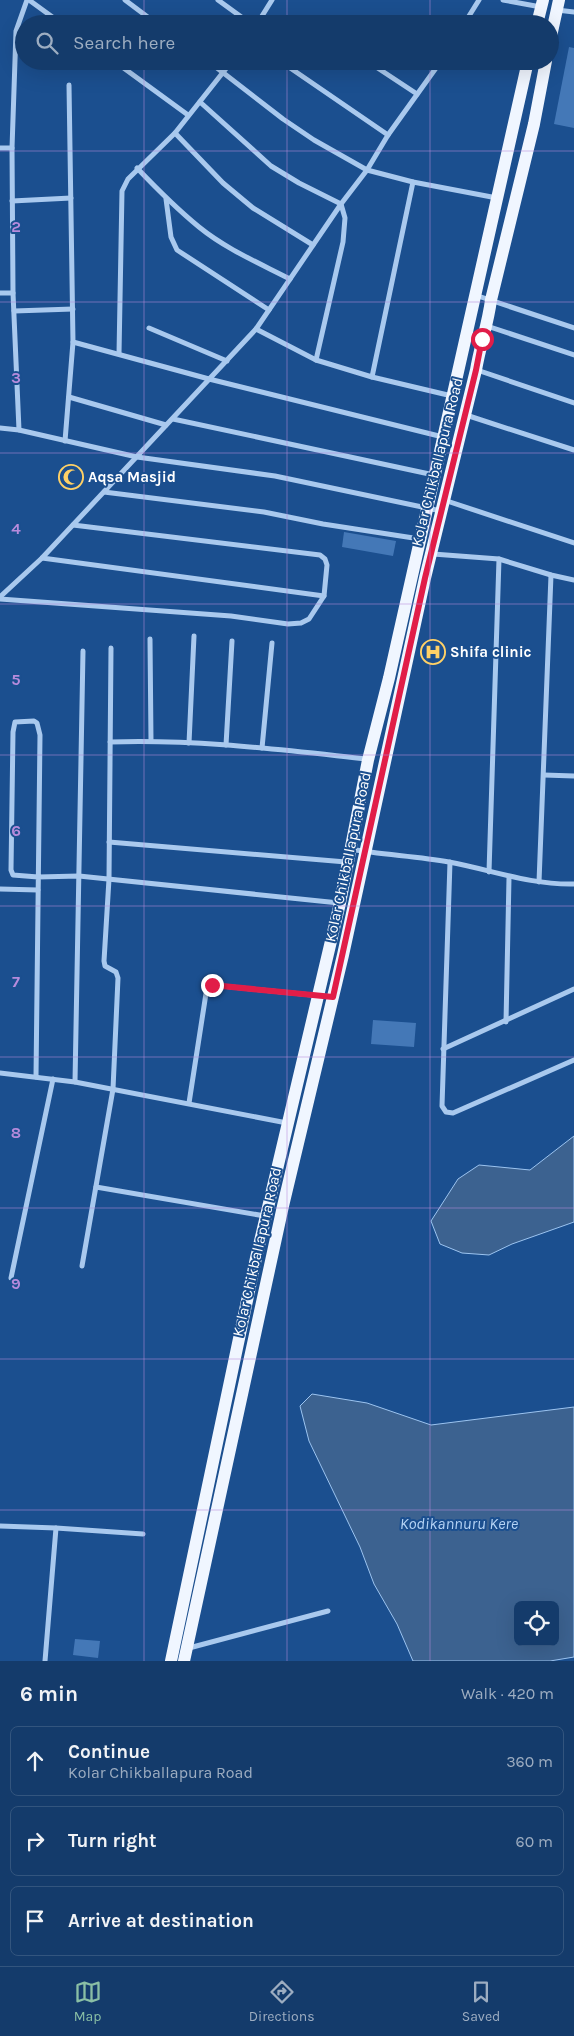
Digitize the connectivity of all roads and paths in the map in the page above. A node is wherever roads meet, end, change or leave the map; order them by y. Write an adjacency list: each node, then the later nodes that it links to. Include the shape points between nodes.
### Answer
1 (28, 0): 10 (street); 11 (street)
2 (125, 0): 12 (street)
3 (218, 0): 13 (street)
4 (272, 0): 14 (street)
5 (479, 0): 15 (street)
6 (503, 0): 7 (street)
7 (542, 4)
8 (558, 5): 9 (street)
9 (574, 12)
10 (22, 15)
11 (49, 15)
12 (145, 15)
13 (239, 15)
14 (263, 15)
15 (470, 15)
16 (15, 60): 33 (street)
17 (126, 70): 29 (street)
18 (220, 70): 25 (street)
19 (226, 70): 25 (street)
20 (293, 70): 31 (street)
21 (381, 70): 27 (street)
22 (434, 70): 27 (street)
23 (526, 70): 38 (main road, Kolar Chikballapura Road)
24 (544, 70): 47 (main road, Kolar Chikballapura Road)
25 (224, 73): 28 (street); 35 (street, via 283,119)
26 (69, 85): 37 (street)
27 (417, 94): 31 (street)
28 (200, 102): 29 (street); 41 (street, via 271,166)
29 (188, 115): 30 (street)
30 (175, 133): 34 (street); 42 (street, via 223,183 253,208)
31 (388, 134): 35 (street)
32 (0, 148): 33 (street)
33 (12, 148): 40 (street)
34 (137, 168): 39 (street); 56 (street, via 125,185 121,206)
35 (367, 170): 36 (street); 41 (street)
36 (413, 182): 38 (street); 61 (street)
37 (71, 198): 40 (street); 48 (street)
38 (497, 198): 46 (main road, Kolar Chikballapura Road)
39 (166, 199): 43 (street, via 233,250); 49 (street, via 171,237 177,250)
40 (12, 201): 45 (street)
41 (341, 204): 42 (street); 58 (street, via 343,242)
42 (313, 245): 43 (street)
43 (290, 279): 49 (street)
44 (0, 293): 45 (street)
45 (13, 293): 50 (street)
46 (475, 295): 47 (street); 64 (main road, Kolar Chikballapura Road)
47 (492, 300): 51 (main road, Kolar Chikballapura Road); 53 (street)
48 (73, 309): 50 (street); 55 (street)
49 (269, 310): 54 (street)
50 (14, 311): 70 (street)
51 (487, 326): 57 (street); 60 (main road, Kolar Chikballapura Road)
52 (149, 328): 59 (street)
53 (574, 328)
54 (256, 329): 58 (street); 59 (street)
55 (73, 342): 56 (street); 63 (street)
56 (119, 354): 62 (street)
57 (574, 355)
58 (316, 360): 61 (street)
59 (227, 361): 62 (street)
60 (476, 370): 65 (street); 66 (main road, Kolar Chikballapura Road)
61 (372, 377): 64 (street)
62 (209, 379): 67 (street); 71 (street)
63 (69, 396): 68 (street); 72 (street)
64 (453, 396): 71 (main road, Kolar Chikballapura Road)
65 (574, 403)
66 (465, 415): 73 (street); 77 (main road, Kolar Chikballapura Road)
67 (172, 418): 68 (street); 75 (street)
68 (166, 425): 74 (street)
69 (0, 428): 70 (street)
70 (19, 430): 72 (street)
71 (444, 438): 75 (main road, Kolar Chikballapura Road)
72 (65, 441): 74 (street)
73 (574, 450)
74 (137, 457): 76 (street); 78 (street, via 275,476)
75 (435, 475): 78 (main road, Kolar Chikballapura Road)
76 (104, 492): 79 (street); 80 (street, via 264,512)
77 (443, 506): 78 (street); 81 (street); 82 (main road, Kolar Chikballapura Road)
78 (427, 508): 80 (main road, Kolar Chikballapura Road)
79 (74, 524): 83 (street); 87 (street, via 320,555 327,565)
80 (420, 539): 100 (main road, Kolar Chikballapura Road)
81 (574, 543)
82 (431, 554): 84 (street); 105 (main road, Kolar Chikballapura Road)
83 (42, 558): 87 (street); 88 (street)
84 (499, 559): 85 (street); 108 (street)
85 (551, 575): 86 (street); 101 (street)
86 (574, 580)
87 (324, 596): 88 (street, via 309,619 301,624)
88 (0, 598)
89 (194, 636): 97 (street)
90 (150, 639): 95 (street)
91 (232, 641): 98 (street)
92 (272, 643): 99 (street)
93 (111, 648): 96 (street)
94 (83, 651): 109 (street)
95 (151, 741): 96 (street); 97 (street)
96 (110, 742): 103 (street)
97 (189, 743): 98 (street)
98 (226, 745): 99 (street)
99 (262, 748): 100 (street)
100 (368, 760): 104 (main road, Kolar Chikballapura Road)
101 (544, 775): 102 (street); 113 (street)
102 (574, 776)
103 (109, 842): 106 (street); 112 (street)
104 (349, 848): 105 (street); 106 (main road, Kolar Chikballapura Road)
105 (366, 852): 107 (street); 120 (main road, Kolar Chikballapura Road)
106 (346, 862): 117 (main road, Kolar Chikballapura Road)
107 (450, 862): 108 (street); 122 (street)
108 (489, 872): 111 (street)
109 (79, 876): 110 (street); 112 (street); 127 (street)
110 (38, 878): 110 (street, via 11,873 13,732 17,721 34,721 40,735); 116 (street)
111 (509, 878): 113 (street); 121 (street)
112 (109, 879): 117 (street); 128 (street, via 104,961 118,978)
113 (539, 882): 114 (street)
114 (574, 884)
115 (0, 889): 116 (street)
116 (38, 890): 125 (street)
117 (340, 903): 119 (main road, Kolar Chikballapura Road)
118 (574, 990): 121 (street)
119 (318, 995): 120 (street); 129 (street, via 207,987); 130 (main road, Kolar Chikballapura Road)
120 (333, 997): 139 (main road, Kolar Chikballapura Road, via 283,1206)
121 (506, 1022): 122 (street)
122 (444, 1049): 123 (street, via 442,1106 446,1112 454,1113)
123 (574, 1060)
124 (0, 1073): 125 (street)
125 (36, 1077): 126 (street)
126 (54, 1079): 127 (street); 134 (street)
127 (75, 1082): 128 (street)
128 (113, 1089): 129 (street); 131 (street)
129 (189, 1103): 130 (street)
130 (287, 1123): 132 (main road, Kolar Chikballapura Road)
131 (96, 1187): 132 (street); 133 (street)
132 (266, 1216): 141 (main road, Kolar Chikballapura Road)
133 (82, 1266)
134 (11, 1278)
135 (0, 1526): 136 (street)
136 (56, 1528): 137 (street); 140 (street)
137 (143, 1534)
138 (328, 1611): 139 (street)
139 (185, 1655)
140 (45, 1661)
141 (172, 1661)

